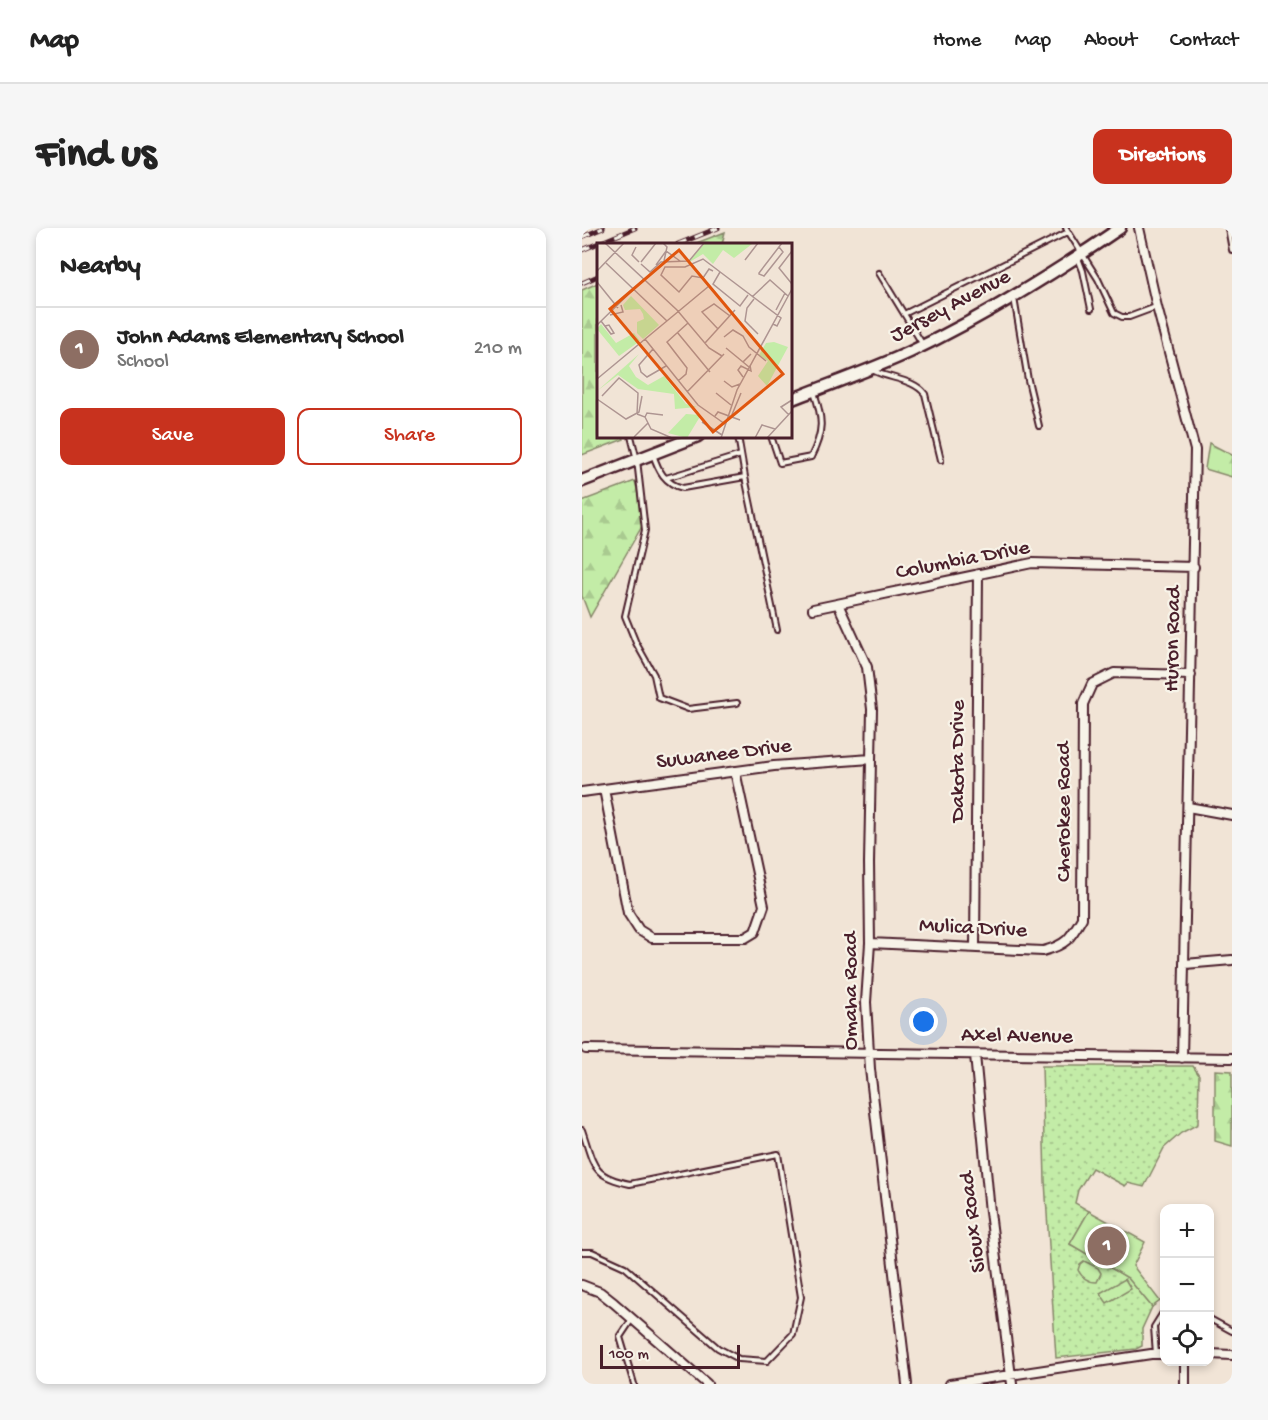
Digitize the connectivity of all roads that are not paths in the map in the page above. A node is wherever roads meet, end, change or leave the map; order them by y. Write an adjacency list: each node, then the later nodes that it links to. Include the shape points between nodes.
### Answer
1 (1120, 228): 6 (main road, Jersey Avenue)
2 (1139, 228): 9 (street, Huron Road)
3 (1228, 228): 5 (lane)
4 (1067, 230): 6 (lane); 11 (lane)
5 (1232, 250)
6 (1080, 255): 8 (main road, Jersey Avenue); 9 (lane, via 1098,279 1114,313 1129,317); 10 (lane)
7 (879, 273): 11 (lane)
8 (1014, 297): 12 (main road, Jersey Avenue); 16 (lane)
9 (1157, 307): 28 (street, Huron Road, via 1195,450)
10 (1091, 309)
11 (904, 314): 12 (lane)
12 (924, 345): 13 (main road, Jersey Avenue)
13 (869, 369): 14 (main road, Jersey Avenue); 24 (lane, via 922,390)
14 (814, 391): 15 (main road, Jersey Avenue); 20 (lane, via 822,417 819,440 811,457 780,463)
15 (792, 399)
16 (1039, 426)
17 (632, 438): 23 (lane)
18 (693, 438): 21 (main road)
19 (738, 438): 22 (lane)
20 (772, 438)
21 (653, 454): 23 (main road); 26 (lane)
22 (741, 455): 25 (lane); 26 (lane)
23 (637, 460): 27 (main road); 34 (lane, via 645,530 626,616 636,644 654,675 659,698 688,709)
24 (941, 460)
25 (745, 477): 26 (lane, via 683,488); 32 (lane)
26 (665, 479)
27 (582, 481)
28 (1194, 567): 29 (street, Columbia Drive, via 1032,563); 33 (street, Huron Road)
29 (978, 574): 30 (street, Columbia Drive); 43 (street, Dakota Drive)
30 (838, 604): 31 (street, Columbia Drive); 35 (street, Omaha Road, via 867,667 872,709)
31 (813, 609)
32 (777, 630)
33 (1191, 675): 39 (street, Huron Road); 41 (street, Cherokee Road, via 1114,673 1092,684 1083,704 1082,918)
34 (737, 703)
35 (871, 759): 36 (street, Suwanee Drive); 42 (street, Omaha Road)
36 (735, 771): 37 (street, Suwanee Drive); 37 (street, via 764,906 755,932 745,938 652,938 639,930 628,913)
37 (604, 789): 38 (street, Suwanee Drive)
38 (582, 792)
39 (1188, 807): 40 (street); 45 (street, Huron Road)
40 (1232, 814)
41 (1070, 939): 43 (street, Mulica Drive, via 1043,951)
42 (870, 943): 43 (street, Mulica Drive); 47 (street, Omaha Road, via 866,1002)
43 (975, 948)
44 (1232, 960): 45 (street)
45 (1185, 964): 49 (street, Huron Road)
46 (586, 1049): 47 (street, Axel Avenue)
47 (869, 1053): 48 (street, Axel Avenue); 65 (street, Omaha Road)
48 (975, 1055): 49 (street, Axel Avenue); 62 (street, Sioux Road)
49 (1182, 1058): 50 (street, Axel Avenue)
50 (1232, 1058)
51 (582, 1130): 52 (lane, via 594,1167 608,1179 630,1184 778,1154 801,1297 793,1334 767,1361 739,1359 718,1348 625,1267 592,1252)
52 (582, 1252)
53 (582, 1285): 55 (street, via 600,1293)
54 (1160, 1317): 58 (lane, via 1154,1327)
55 (632, 1319): 63 (lane, via 620,1337); 64 (street)
56 (1214, 1322): 57 (lane)
57 (1232, 1331)
58 (1160, 1354): 62 (street)
59 (1214, 1354): 60 (street)
60 (1232, 1354)
61 (1185, 1366): 68 (street)
62 (1011, 1374): 66 (street); 67 (street, Sioux Road)
63 (634, 1384)
64 (707, 1384)
65 (907, 1384)
66 (950, 1384)
67 (1012, 1384)
68 (1185, 1384)

